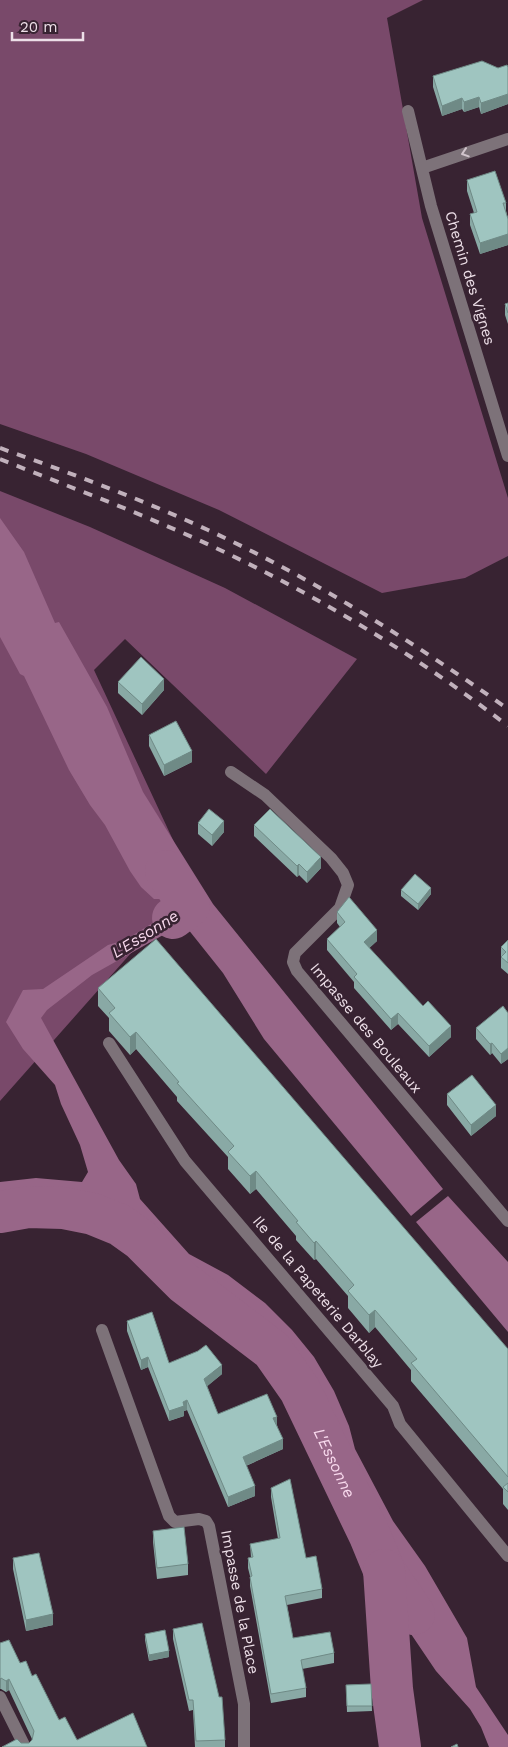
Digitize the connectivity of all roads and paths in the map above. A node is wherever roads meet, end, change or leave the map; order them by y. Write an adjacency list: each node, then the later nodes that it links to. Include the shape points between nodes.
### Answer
1 (408, 111): 3 (street, Chemin des Vignes)
2 (508, 139): 3 (street, one-way to 3)
3 (422, 168): 4 (street, Chemin des Vignes)
4 (508, 456)
5 (231, 772): 7 (street, Impasse des Bouleaux, via 265,795 331,858 348,885 340,908 295,953 297,971)
6 (108, 1043): 9 (street, Ile de la Papeterie Darblay, via 185,1161 394,1406 400,1424)
7 (508, 1221)
8 (102, 1330): 12 (street, Impasse de la Place, via 169,1516 175,1522 199,1518 209,1526 244,1704)
9 (508, 1556)
10 (0, 1697): 11 (street)
11 (25, 1747)
12 (244, 1747)

